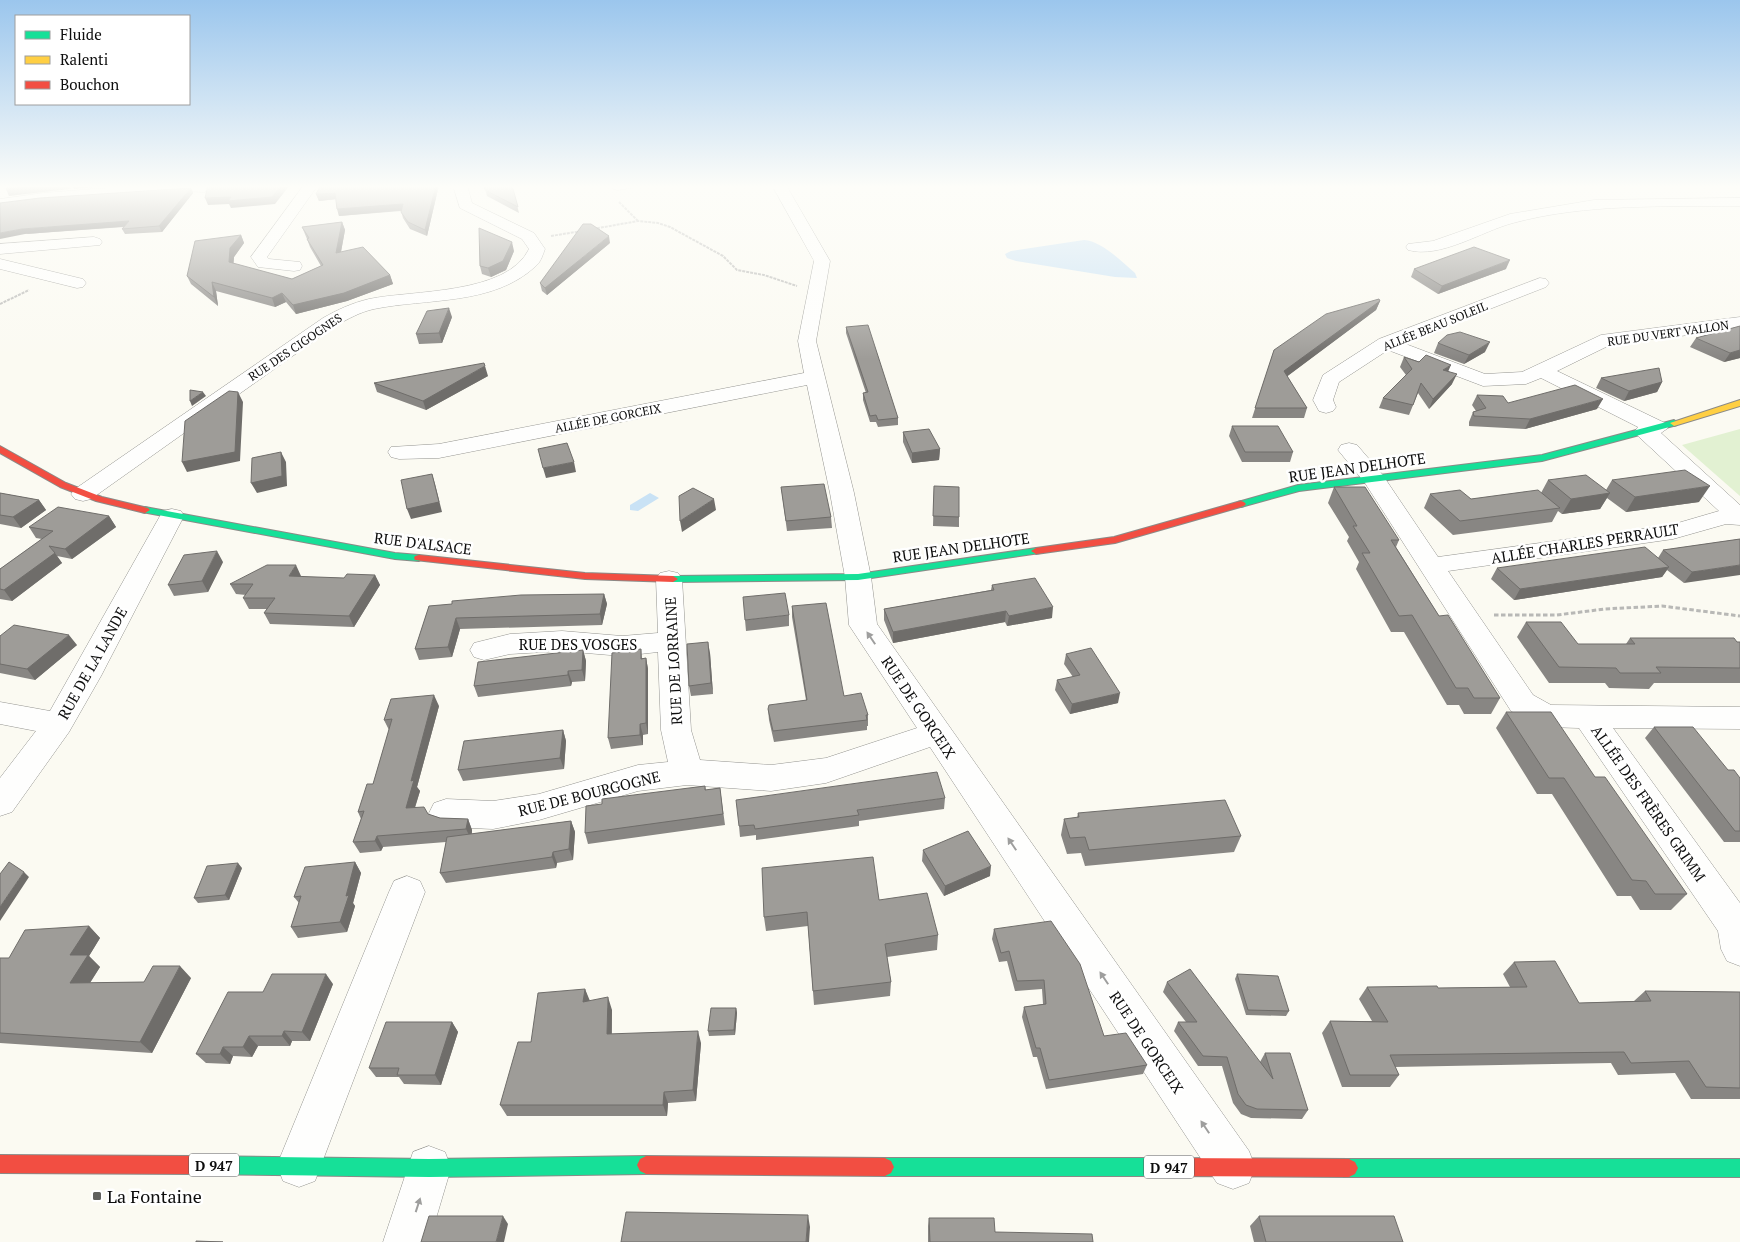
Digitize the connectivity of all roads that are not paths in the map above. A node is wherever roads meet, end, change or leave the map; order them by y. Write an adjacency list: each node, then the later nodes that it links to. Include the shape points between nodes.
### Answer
1 (81, 243): 7 (street)
2 (269, 243): 9 (street, via 259,257 264,263)
3 (533, 243): 23 (street, RUE DES CIGOGNES, via 537,249 531,262 486,286 460,293 371,304 329,322)
4 (812, 243): 15 (street, RUE DE GORCEIX, via 822,261 807,341)
5 (1443, 243): 6 (street)
6 (1414, 247)
7 (0, 249)
8 (0, 264): 10 (street)
9 (294, 266)
10 (77, 283)
11 (1540, 284): 13 (street, ALLÉE BEAU SOLEIL)
12 (1740, 323): 14 (street, RUE DU VERT VALLON, via 1608,339)
13 (1386, 343): 14 (street, RUE DU VERT VALLON, via 1483,380 1526,378); 17 (street, ALLÉE BEAU SOLEIL, via 1330,379 1323,400)
14 (1542, 371): 18 (street)
15 (816, 378): 21 (street, ALLÉE DE GORCEIX, via 439,451); 27 (street, RUE DE GORCEIX)
16 (1740, 403): 18 (street, RUE JEAN DELHOTE)
17 (1326, 407)
18 (1651, 429): 22 (street, RUE JEAN DELHOTE, via 1542,458); 25 (street)
19 (0, 449): 23 (street, RUE D'ALSACE)
20 (1349, 450): 22 (street)
21 (399, 452)
22 (1374, 479): 26 (street, ALLÉE DES FRÈRES GRIMM); 27 (street, RUE JEAN DELHOTE, via 1298,488 1115,540)
23 (83, 494): 24 (street, RUE D'ALSACE)
24 (172, 516): 28 (street, RUE D'ALSACE, via 395,556 576,575); 34 (street, RUE DE LA LANDE)
25 (1740, 518): 26 (street, ALLÉE CHARLES PERRAULT, via 1725,517 1673,532)
26 (1430, 566): 32 (street, ALLÉE DES FRÈRES GRIMM, via 1522,703 1547,716)
27 (858, 577): 28 (street, RUE D'ALSACE); 35 (street, RUE DE GORCEIX, one-way to 27, via 863,625)
28 (669, 579): 29 (street, RUE DE LORRAINE)
29 (673, 641): 30 (street, RUE DES VOSGES, via 622,646 562,641 510,644); 36 (street, RUE DE LORRAINE, via 676,730)
30 (484, 650)
31 (0, 713): 34 (street)
32 (1588, 717): 33 (street); 40 (street, ALLÉE DES FRÈRES GRIMM, via 1735,926)
33 (1740, 718)
34 (58, 724): 37 (street, RUE DE LA LANDE)
35 (936, 733): 36 (street, RUE DE BOURGOGNE, via 826,770 771,778); 43 (street, RUE DE GORCEIX, one-way to 35)
36 (687, 772): 38 (street, RUE DE BOURGOGNE, via 638,778 539,807 502,814)
37 (0, 803)
38 (446, 813)
39 (407, 892): 42 (street)
40 (1740, 949)
41 (0, 1164): 42 (street, D 947)
42 (299, 1165): 44 (street, D 947)
43 (1233, 1167): 44 (street, D 947, via 597,1164); 45 (street, D 947)
44 (429, 1168): 46 (street, one-way to 44)
45 (1740, 1168)
46 (406, 1242)

